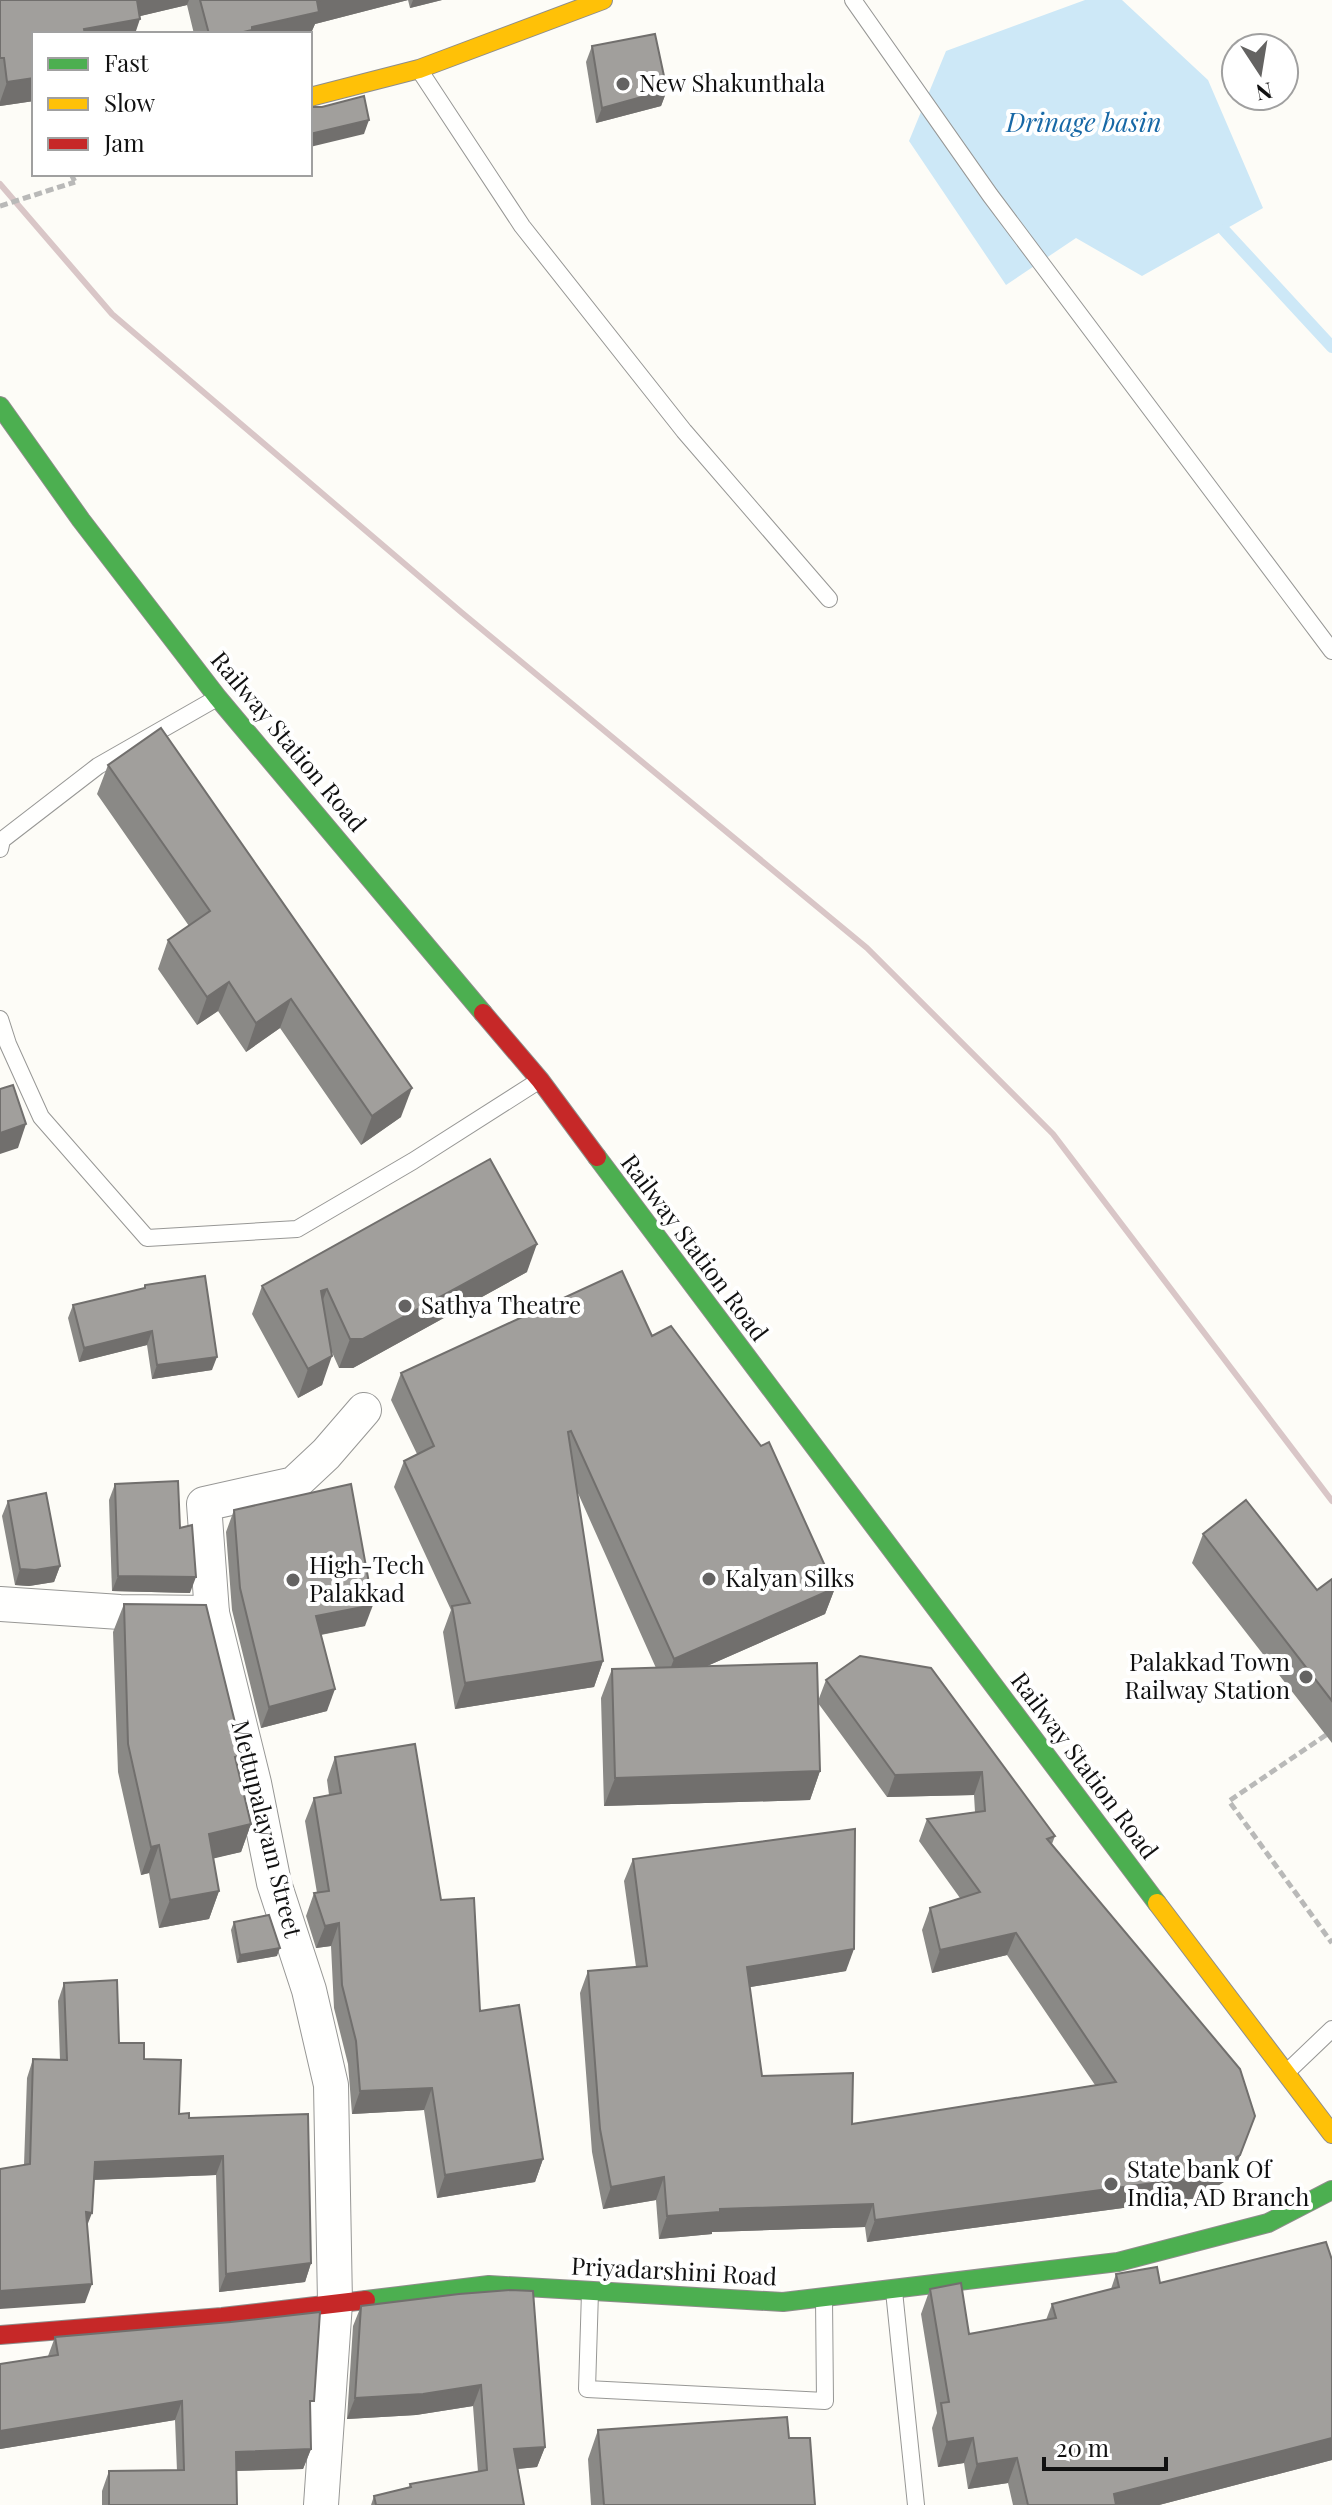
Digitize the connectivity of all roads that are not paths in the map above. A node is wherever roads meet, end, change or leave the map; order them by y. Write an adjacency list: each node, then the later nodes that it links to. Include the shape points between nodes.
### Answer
1 (603, 0): 3 (street)
2 (853, 0): 7 (lane, via 990,195)
3 (419, 69): 4 (street); 6 (lane, via 532,238 684,431)
4 (312, 96)
5 (0, 406): 8 (street, Railway Station Road)
6 (829, 599)
7 (1332, 651)
8 (218, 698): 9 (lane, via 98,766 2,840); 11 (street, Railway Station Road)
9 (0, 849)
10 (0, 1019): 11 (lane, via 41,1117 147,1238 297,1229)
11 (540, 1080): 16 (street, Railway Station Road)
12 (364, 1410): 14 (street, Mettupalayam Street, via 294,1484 204,1504)
13 (0, 1604): 14 (street)
14 (212, 1613): 22 (street, Mettupalayam Street, via 274,1883 309,1990 331,2085)
15 (1332, 2029): 16 (lane)
16 (1286, 2074): 17 (street, Railway Station Road)
17 (1332, 2134)
18 (1332, 2190): 19 (street, Priyadarshini Road, via 1268,2223 1118,2262)
19 (894, 2289): 21 (street, Priyadarshini Road); 25 (lane)
20 (590, 2291): 21 (street, Priyadarshini Road, via 783,2302); 21 (lane, via 587,2389 825,2401); 22 (street, Priyadarshini Road, via 489,2285)
21 (824, 2298)
22 (335, 2303): 23 (street, Priyadarshini Road); 24 (street, Mettupalayam Street)
23 (0, 2335)
24 (321, 2505)
25 (916, 2505)

